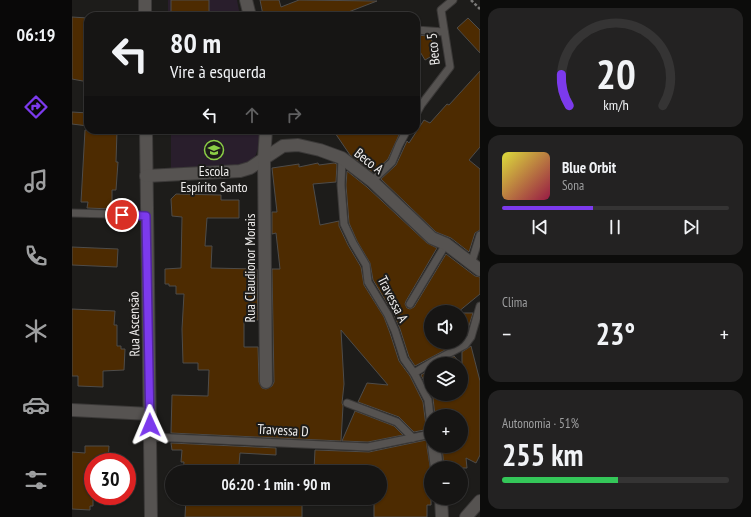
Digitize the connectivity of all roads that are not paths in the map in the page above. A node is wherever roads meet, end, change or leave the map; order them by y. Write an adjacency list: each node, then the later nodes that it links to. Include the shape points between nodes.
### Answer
1 (145, 0): 4 (street)
2 (246, 0): 5 (street)
3 (453, 0): 7 (lane, Beco 5, via 441,10)
4 (145, 12)
5 (249, 12)
6 (420, 30): 7 (lane)
7 (444, 32): 8 (lane, Beco 5, via 450,67)
8 (420, 107)
9 (146, 134): 14 (street, Rua Ascensão)
10 (266, 134): 13 (street, Rua Claudionor Morais)
11 (405, 134): 15 (lane, via 392,162)
12 (342, 158): 13 (street, Beco A, via 298,145 283,146); 15 (street, Beco A); 23 (lane, Travessa A, via 344,224 366,265 368,282 388,315 404,359)
13 (264, 159): 14 (street, Beco A, via 240,171); 24 (street, Rua Claudionor Morais)
14 (146, 176): 17 (street, Rua Ascensão)
15 (372, 181): 19 (street, Beco A, via 432,238)
16 (72, 213): 17 (lane)
17 (146, 216): 28 (street, Rua Ascensão)
18 (480, 235): 20 (lane)
19 (446, 244): 20 (street, Beco A); 21 (lane)
20 (475, 267)
21 (410, 304)
22 (480, 306): 23 (lane, via 471,337 465,345)
23 (414, 373): 26 (lane, Travessa A, via 428,400)
24 (266, 382)
25 (348, 403): 31 (lane, via 397,422)
26 (429, 409)
27 (72, 410): 28 (street)
28 (150, 414): 29 (street, Rua Ascensão)
29 (151, 436): 31 (lane, Travessa D, via 368,447); 34 (street, Rua Ascensão)
30 (424, 436): 31 (lane, Travessa D)
31 (413, 438)
32 (480, 501): 36 (street)
33 (441, 505): 35 (street)
34 (151, 517)
35 (442, 517)
36 (466, 517)

